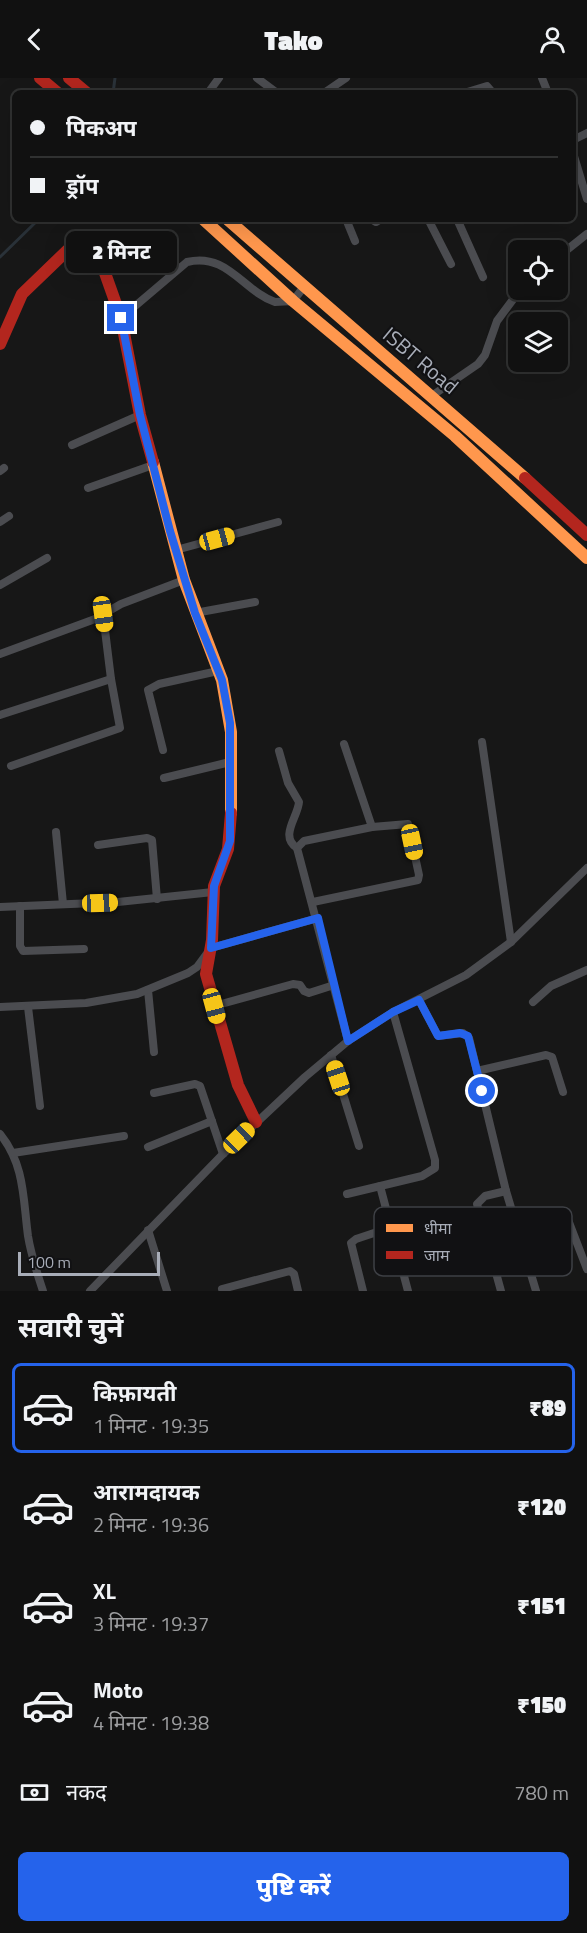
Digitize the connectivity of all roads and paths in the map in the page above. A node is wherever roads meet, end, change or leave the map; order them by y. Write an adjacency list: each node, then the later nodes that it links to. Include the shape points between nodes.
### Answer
1 (40, 78): 4 (main road)
2 (257, 78): 5 (street)
3 (346, 78): 6 (street)
4 (54, 90)
5 (273, 90)
6 (328, 90)
7 (474, 90): 8 (street, via 487,86)
8 (490, 90)
9 (576, 163): 10 (street)
10 (587, 199)
11 (206, 222): 23 (main road)
12 (229, 222): 21 (main road, ISBT Road)
13 (347, 222): 17 (street)
14 (430, 222): 19 (street)
15 (458, 222): 20 (street)
16 (587, 234): 18 (street)
17 (355, 241)
18 (568, 249)
19 (451, 264)
20 (483, 277)
21 (303, 288): 23 (street); 26 (main road, ISBT Road)
22 (512, 300): 26 (street, via 496,321 478,364)
23 (293, 301): 24 (street, via 270,301 227,267 195,260); 37 (main road, via 455,436)
24 (121, 318): 25 (main road, via 97,246 90,239 80,239 22,294); 27 (main road)
25 (0, 344)
26 (433, 395): 34 (main road, ISBT Road)
27 (140, 415): 28 (street); 29 (main road)
28 (72, 445)
29 (153, 465): 30 (street); 35 (main road)
30 (88, 488)
31 (9, 516): 32 (street)
32 (0, 522)
33 (278, 522): 35 (street)
34 (587, 535)
35 (176, 550): 38 (main road)
36 (47, 558): 39 (street)
37 (587, 558)
38 (184, 580): 41 (main road); 42 (street)
39 (0, 585)
40 (255, 602): 41 (street)
41 (195, 613): 44 (main road)
42 (103, 614): 43 (street); 45 (street)
43 (0, 654)
44 (218, 671): 49 (street, via 148,690); 51 (main road, via 231,732)
45 (111, 679): 46 (street); 52 (street, via 121,725 118,731)
46 (0, 715)
47 (482, 742): 66 (street)
48 (344, 744): 54 (street)
49 (163, 750)
50 (279, 752): 57 (street, via 288,783 300,803 290,831)
51 (230, 762): 53 (street); 59 (main road, via 230,841)
52 (11, 766)
53 (164, 778)
54 (372, 827): 57 (street, via 304,841); 61 (street, via 408,824 418,880)
55 (56, 832): 62 (street)
56 (98, 845): 60 (street, via 152,840)
57 (297, 848): 61 (street)
58 (587, 868): 66 (street)
59 (213, 892): 60 (street); 67 (main road)
60 (158, 899): 62 (street)
61 (313, 902): 65 (street)
62 (63, 904): 63 (street)
63 (20, 906): 64 (street); 68 (street, via 23,951)
64 (0, 907)
65 (318, 918): 67 (street); 70 (street)
66 (511, 942): 72 (street, via 466,975)
67 (211, 948): 71 (street, via 188,974); 74 (main road, via 206,974)
68 (84, 949)
69 (587, 970): 73 (street, via 551,986)
70 (334, 985): 74 (street, via 309,993 294,984); 78 (street)
71 (148, 990): 76 (street, via 86,1003); 79 (street)
72 (419, 1000): 77 (street); 81 (street, via 438,1036 468,1036)
73 (533, 1002)
74 (214, 1006): 86 (main road, via 238,1085)
75 (0, 1007): 76 (street)
76 (28, 1007): 84 (street)
77 (393, 1012): 78 (street); 93 (street, via 436,1164 431,1172)
78 (348, 1041): 80 (street)
79 (154, 1052)
80 (331, 1055): 86 (street); 89 (street)
81 (477, 1071): 82 (street, via 546,1055 552,1058); 94 (street)
82 (563, 1092)
83 (154, 1093): 85 (street, via 198,1084)
84 (40, 1106)
85 (212, 1121): 90 (street); 92 (street)
86 (256, 1122): 92 (street)
87 (0, 1134): 91 (street)
88 (124, 1136): 91 (street)
89 (360, 1146)
90 (148, 1147)
91 (13, 1153): 107 (street, via 23,1183 28,1236)
92 (223, 1154): 99 (street)
93 (380, 1186): 95 (street); 96 (street)
94 (506, 1191): 97 (street, via 485,1196); 98 (street)
95 (347, 1194)
96 (386, 1207)
97 (478, 1207)
98 (511, 1207)
99 (148, 1230): 108 (street); 109 (street)
100 (572, 1230): 102 (street)
101 (374, 1233): 111 (street, via 351,1244)
102 (587, 1269)
103 (404, 1276): 112 (street)
104 (497, 1276): 113 (street)
105 (532, 1276): 114 (street)
106 (222, 1289): 110 (street, via 290,1271)
107 (43, 1291)
108 (90, 1291)
109 (167, 1291)
110 (298, 1291)
111 (363, 1291)
112 (408, 1291)
113 (501, 1291)
114 (536, 1291)

